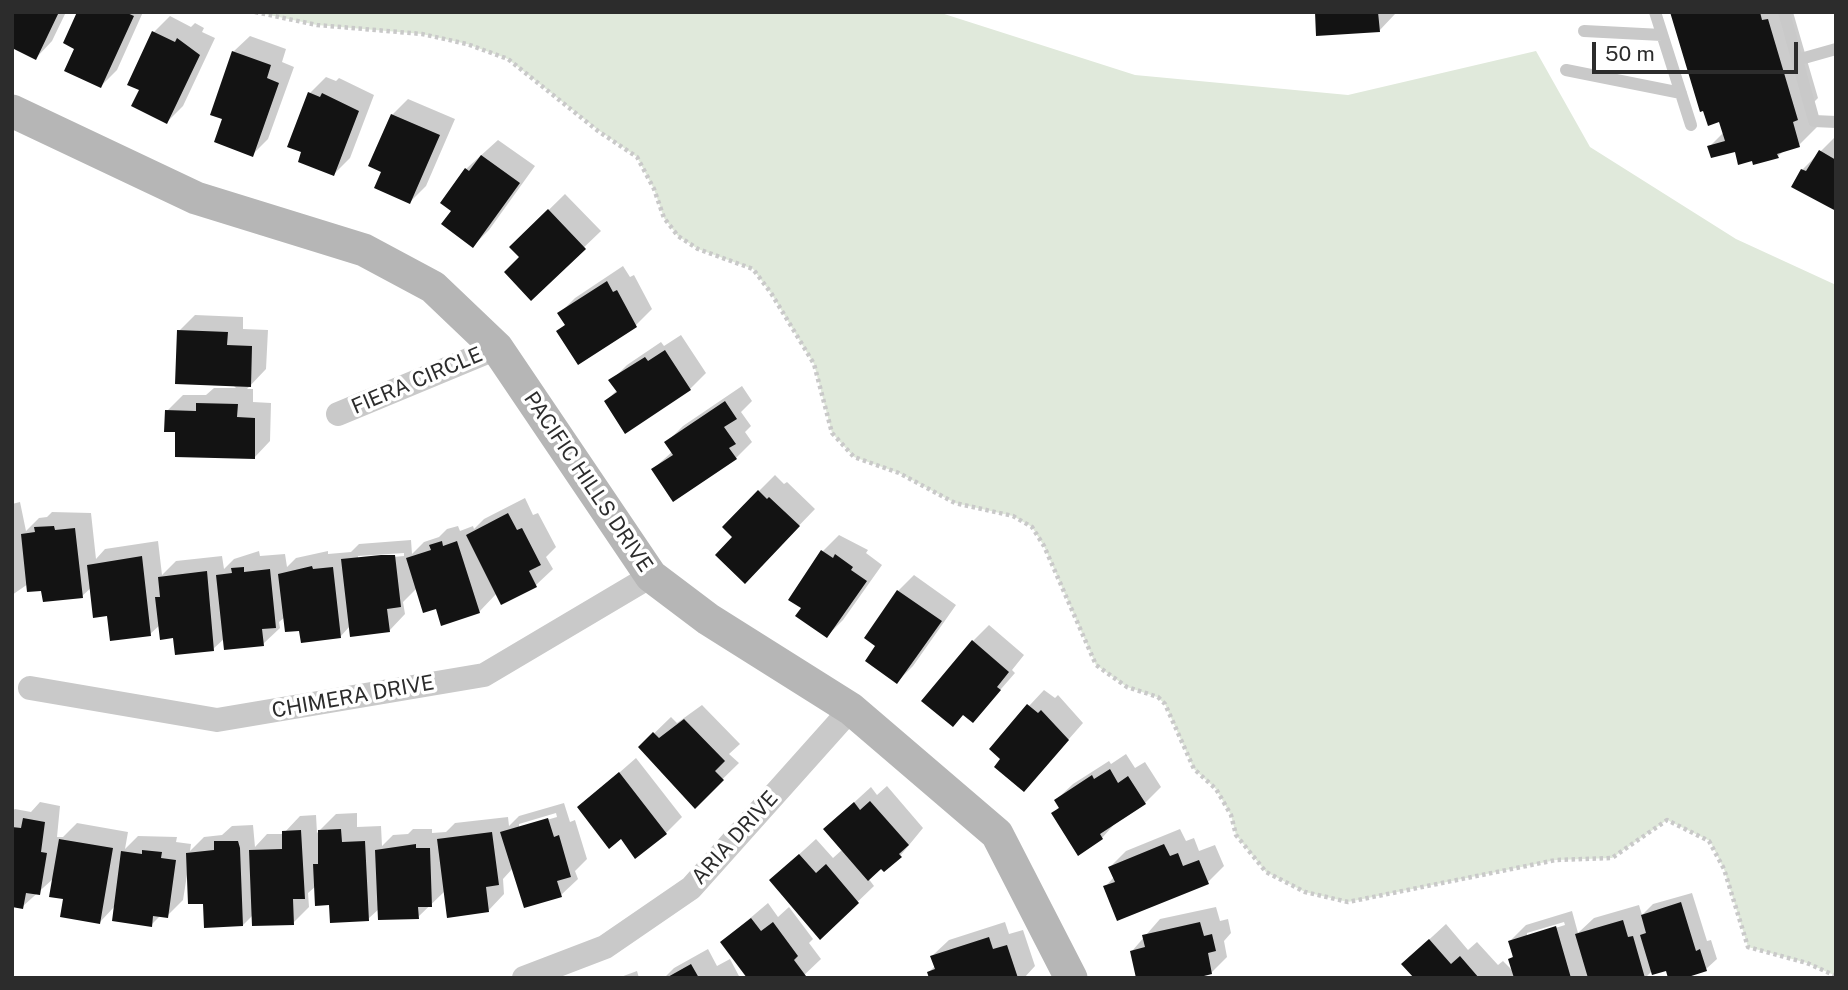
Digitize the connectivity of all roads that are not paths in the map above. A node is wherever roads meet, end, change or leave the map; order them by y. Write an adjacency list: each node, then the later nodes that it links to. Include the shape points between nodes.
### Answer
1 (1655, 12): 4 (lane)
2 (1784, 12): 6 (lane)
3 (1584, 31): 4 (lane)
4 (1662, 35): 8 (lane)
5 (1836, 49): 6 (lane)
6 (1797, 60): 10 (lane, via 1815,121)
7 (1566, 70): 8 (lane)
8 (1681, 93): 11 (lane)
9 (12, 111): 12 (street, PACIFIC HILLS DRIVE, via 195,198 364,250 433,287)
10 (1836, 122)
11 (1691, 125)
12 (497, 348): 13 (street, FIERA CIRCLE); 14 (street, PACIFIC HILLS DRIVE)
13 (338, 414)
14 (651, 576): 15 (street, CHIMERA DRIVE, via 484,675 217,720); 16 (street, PACIFIC HILLS DRIVE, via 708,619)
15 (30, 688)
16 (851, 709): 17 (street, ARIA DRIVE, via 691,888 605,947); 18 (street, PACIFIC HILLS DRIVE, via 997,834)
17 (524, 978)
18 (1071, 978)

